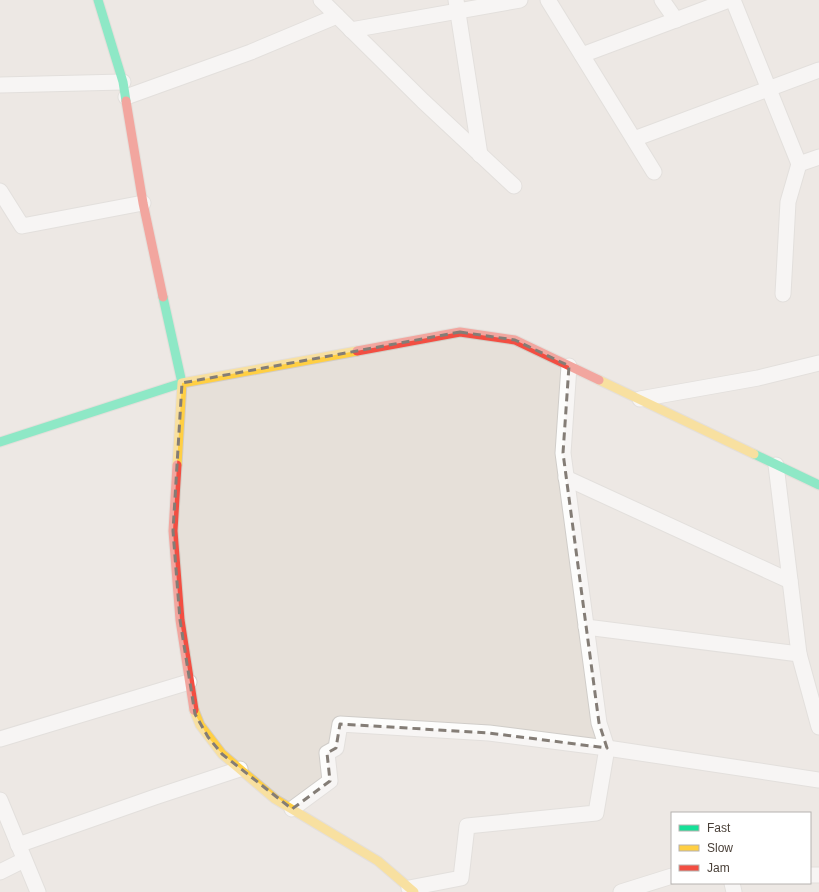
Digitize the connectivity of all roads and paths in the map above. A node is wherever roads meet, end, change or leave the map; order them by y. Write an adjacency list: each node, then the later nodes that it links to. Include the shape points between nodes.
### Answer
1 (98, 0): 14 (main road)
2 (321, 0): 9 (street)
3 (520, 0): 8 (street)
4 (548, 0): 12 (street)
5 (662, 0): 10 (street)
6 (729, 0): 10 (street)
7 (733, 0): 16 (street)
8 (457, 6): 11 (street); 19 (street)
9 (337, 16): 11 (street); 17 (street, via 251,52)
10 (676, 20): 12 (street)
11 (351, 30): 19 (street)
12 (582, 54): 18 (street)
13 (819, 70): 16 (street)
14 (123, 82): 15 (street); 17 (main road)
15 (0, 85)
16 (769, 89): 18 (street); 21 (street)
17 (126, 97): 25 (main road)
18 (634, 139): 22 (street)
19 (480, 155): 23 (street)
20 (819, 157): 21 (street)
21 (799, 164): 26 (street, via 788,202)
22 (654, 172)
23 (514, 186)
24 (0, 191): 25 (street, via 22,226)
25 (143, 202): 29 (main road)
26 (783, 294)
27 (819, 363): 30 (street, via 758,378)
28 (569, 366): 29 (main road, via 515,340 460,332); 30 (main road); 33 (street, via 563,453)
29 (182, 383): 31 (main road); 38 (main road, via 173,530 180,620)
30 (640, 399): 32 (main road)
31 (0, 442)
32 (776, 465): 34 (main road); 35 (street)
33 (566, 478): 35 (street); 36 (street)
34 (819, 486)
35 (790, 581): 37 (street)
36 (586, 627): 37 (street); 41 (street, via 599,723)
37 (799, 654): 39 (street)
38 (189, 682): 40 (street); 42 (main road, via 195,714 200,725 222,754)
39 (819, 727)
40 (0, 740)
41 (607, 748): 43 (street); 45 (street, via 489,733 340,724 336,748 327,753 330,781); 50 (street, via 596,813 467,826 461,878)
42 (240, 769): 45 (main road, via 275,799); 46 (street)
43 (819, 780)
44 (0, 800): 46 (street)
45 (292, 809): 50 (main road, via 378,861)
46 (18, 845): 47 (street)
47 (24, 860): 48 (street); 51 (street)
48 (0, 872)
49 (671, 876): 52 (street)
50 (411, 890)
51 (38, 892)
52 (621, 892)

